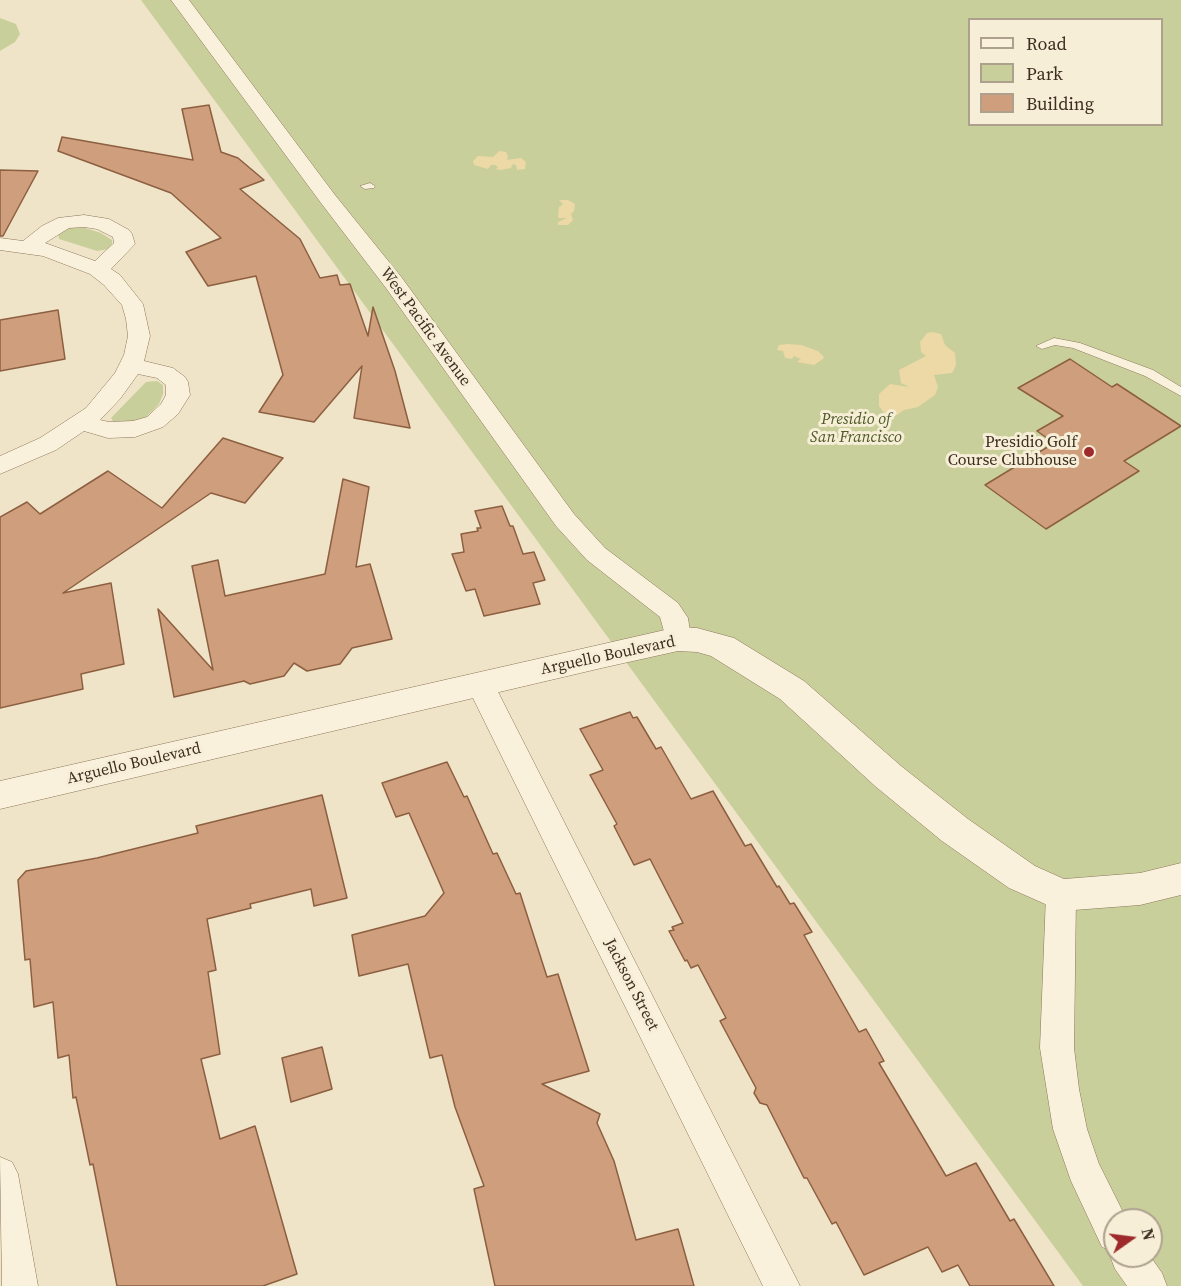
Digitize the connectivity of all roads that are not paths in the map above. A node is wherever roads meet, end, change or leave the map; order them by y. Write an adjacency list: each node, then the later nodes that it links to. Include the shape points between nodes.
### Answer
1 (180, 0): 10 (street, West Pacific Avenue, via 394,283 565,520 596,554 669,610 675,618)
2 (0, 244): 3 (street)
3 (28, 246): 4 (street); 4 (street, via 65,222 94,221 110,226 122,234 125,244)
4 (98, 269): 6 (street, via 123,291 135,312 138,336)
5 (1042, 346): 7 (lane, via 1054,341 1076,345 1149,373)
6 (131, 365): 8 (street, via 112,394); 8 (street, via 165,373 177,382 178,395 170,409 155,422 135,429 108,430)
7 (1181, 392)
8 (81, 422): 9 (street, via 48,444)
9 (0, 466)
10 (678, 639): 11 (street, Arguello Boulevard); 14 (street, Arguello Boulevard, via 722,647 783,684 955,830 1022,877)
11 (480, 684): 12 (street, Arguello Boulevard); 19 (street, Jackson Street)
12 (0, 795)
13 (1181, 879): 14 (street, Arguello Boulevard, via 1140,889)
14 (1061, 895): 16 (street, via 1057,1048 1062,1089 1070,1130)
15 (0, 1174): 18 (street)
16 (1103, 1209)
17 (1136, 1268): 20 (street)
18 (20, 1286)
19 (782, 1286)
20 (1149, 1286)

